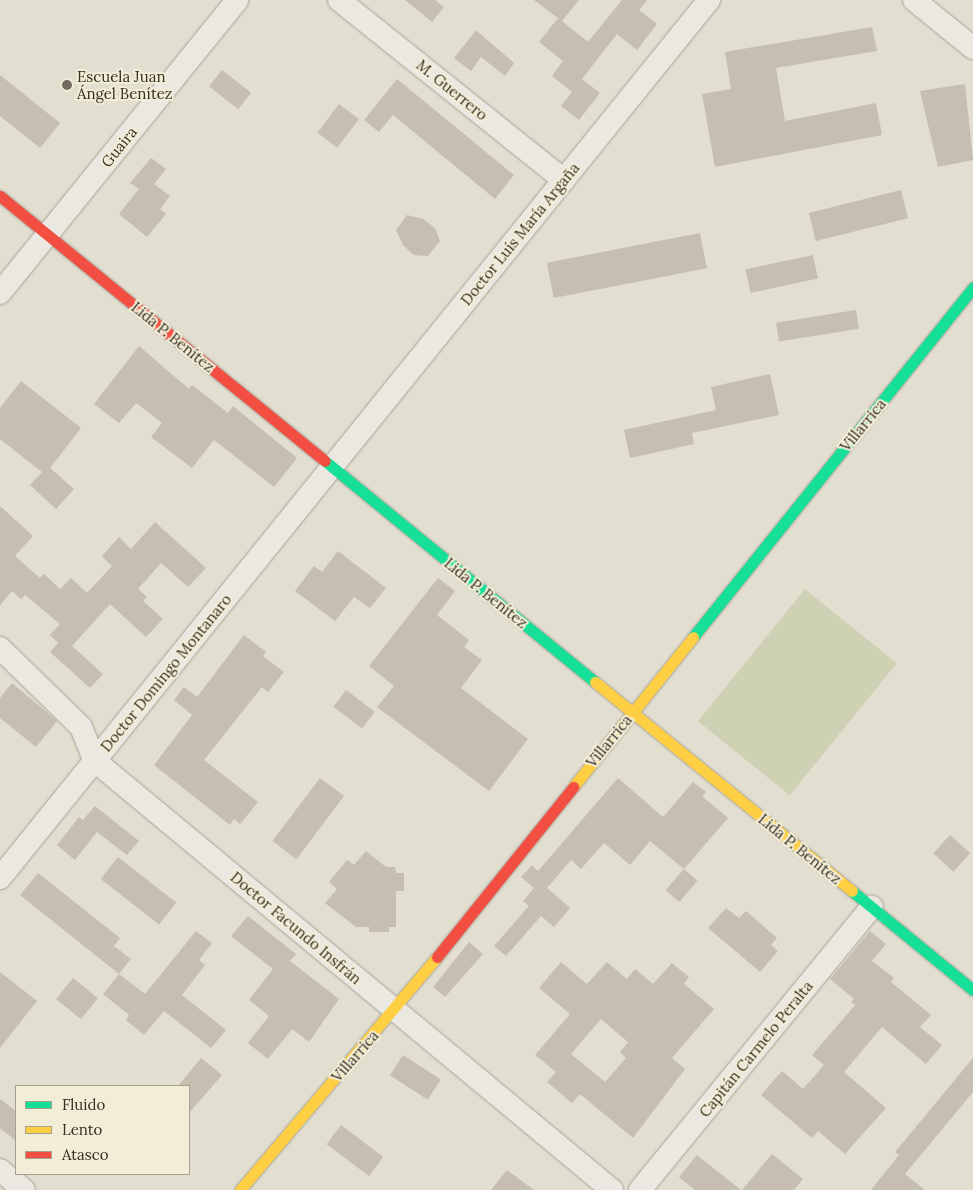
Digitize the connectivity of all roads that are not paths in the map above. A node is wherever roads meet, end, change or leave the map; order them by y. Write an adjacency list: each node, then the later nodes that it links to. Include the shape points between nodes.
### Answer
1 (238, 0): 8 (street, Guaira)
2 (339, 0): 6 (street, M. Guerrero)
3 (709, 0): 6 (street, Doctor Luís María Argaña)
4 (914, 0): 5 (street)
5 (973, 48)
6 (564, 180): 11 (street, Doctor Luís María Argaña)
7 (0, 196): 8 (street, Lida P. Benítez)
8 (48, 235): 10 (street, Guaira); 11 (street, Lida P. Benítez)
9 (973, 287): 13 (street, Villarrica)
10 (0, 293)
11 (332, 468): 13 (street, Lida P. Benítez); 14 (street, Doctor Domingo Montanaro)
12 (0, 648): 14 (street, Doctor Facundo Insfrán, via 81,727)
13 (632, 712): 16 (street, Lida P. Benítez); 18 (street, Villarrica)
14 (95, 761): 15 (street, Doctor Domingo Montanaro); 18 (street, Doctor Facundo Insfrán)
15 (0, 878)
16 (872, 908): 17 (street, Lida P. Benítez); 23 (street, Capitán Carmelo Peralta)
17 (973, 990)
18 (395, 1010): 21 (street, Villarrica); 22 (street, Doctor Facundo Insfrán)
19 (0, 1170): 20 (street)
20 (24, 1190)
21 (240, 1190)
22 (612, 1190)
23 (640, 1190)

